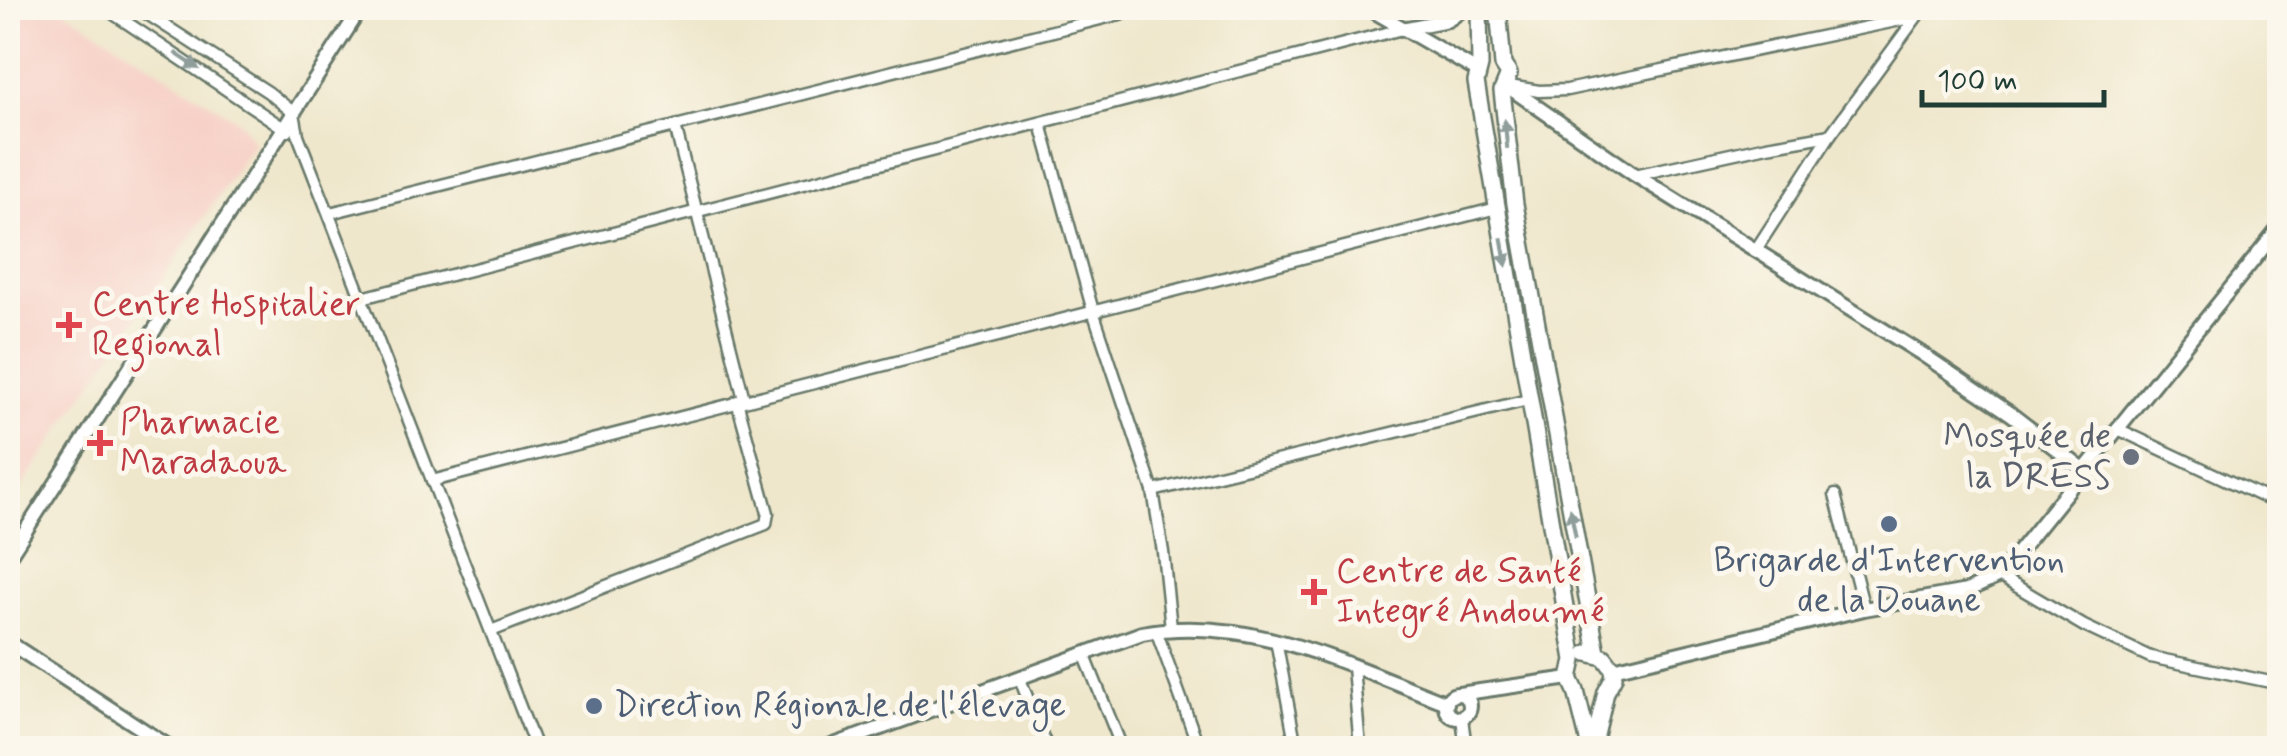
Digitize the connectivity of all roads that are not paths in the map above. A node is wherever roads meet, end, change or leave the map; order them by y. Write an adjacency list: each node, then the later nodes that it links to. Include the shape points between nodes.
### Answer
1 (105, 8): 17 (street, one-way to 17)
2 (138, 8): 14 (street)
3 (360, 8): 14 (street)
4 (1144, 8): 16 (street)
5 (1368, 8): 10 (street)
6 (1465, 8): 10 (street, via 1448,20)
7 (1479, 8): 12 (main road)
8 (1498, 8): 11 (main road)
9 (1918, 12): 13 (street, via 1567,90); 19 (street)
10 (1402, 29): 12 (street); 15 (street)
11 (1503, 64): 12 (main road, via 1489,61); 13 (main road)
12 (1478, 75): 13 (main road, via 1490,94); 21 (main road)
13 (1504, 88): 20 (street); 43 (main road, one-way to 13, via 1515,204)
14 (294, 113): 17 (street); 18 (street)
15 (1042, 124): 22 (street); 27 (street)
16 (676, 126): 22 (street); 23 (street)
17 (284, 129): 18 (street); 36 (street)
18 (298, 135): 23 (street)
19 (1830, 135): 20 (street); 25 (street)
20 (1635, 175): 25 (street)
21 (1496, 208): 27 (street); 28 (main road, one-way to 28)
22 (697, 210): 26 (street); 29 (street)
23 (330, 214): 26 (street)
24 (2280, 228): 30 (street)
25 (1755, 251): 31 (street, via 1937,364)
26 (362, 298): 32 (street)
27 (1092, 311): 29 (street); 33 (street)
28 (1532, 399): 33 (street); 45 (main road)
29 (741, 400): 32 (street); 40 (street, via 766,524)
30 (2120, 430): 31 (street); 35 (street)
31 (2086, 472): 37 (street)
32 (432, 481): 40 (street)
33 (1152, 491): 39 (street, via 1163,552)
34 (1835, 495): 38 (street)
35 (2280, 504)
36 (8, 558)
37 (2000, 576): 38 (street, via 1967,591); 50 (street, via 2150,657)
38 (1864, 609): 47 (street)
39 (1164, 629): 41 (street); 44 (street); 61 (street)
40 (491, 632): 57 (street)
41 (1276, 640): 46 (street); 55 (street)
42 (8, 642): 56 (street)
43 (1597, 654): 45 (main road); 47 (main road)
44 (1085, 656): 48 (street); 60 (street)
45 (1574, 660): 49 (main road)
46 (1353, 667): 53 (street); 62 (street)
47 (1613, 669): 52 (main road)
48 (1020, 679): 58 (street); 59 (street)
49 (1573, 684): 51 (street); 52 (main road, via 1591,697); 64 (main road)
50 (2280, 684)
51 (1501, 687): 53 (street); 54 (street)
52 (1606, 692): 64 (main road)
53 (1453, 698): 54 (street, via 1466,697); 54 (street, via 1448,713)
54 (1466, 713): 63 (street)
55 (1295, 742)
56 (171, 748)
57 (536, 748)
58 (826, 748)
59 (1047, 748)
60 (1122, 748)
61 (1199, 748)
62 (1360, 748)
63 (1466, 748)
64 (1591, 748)

